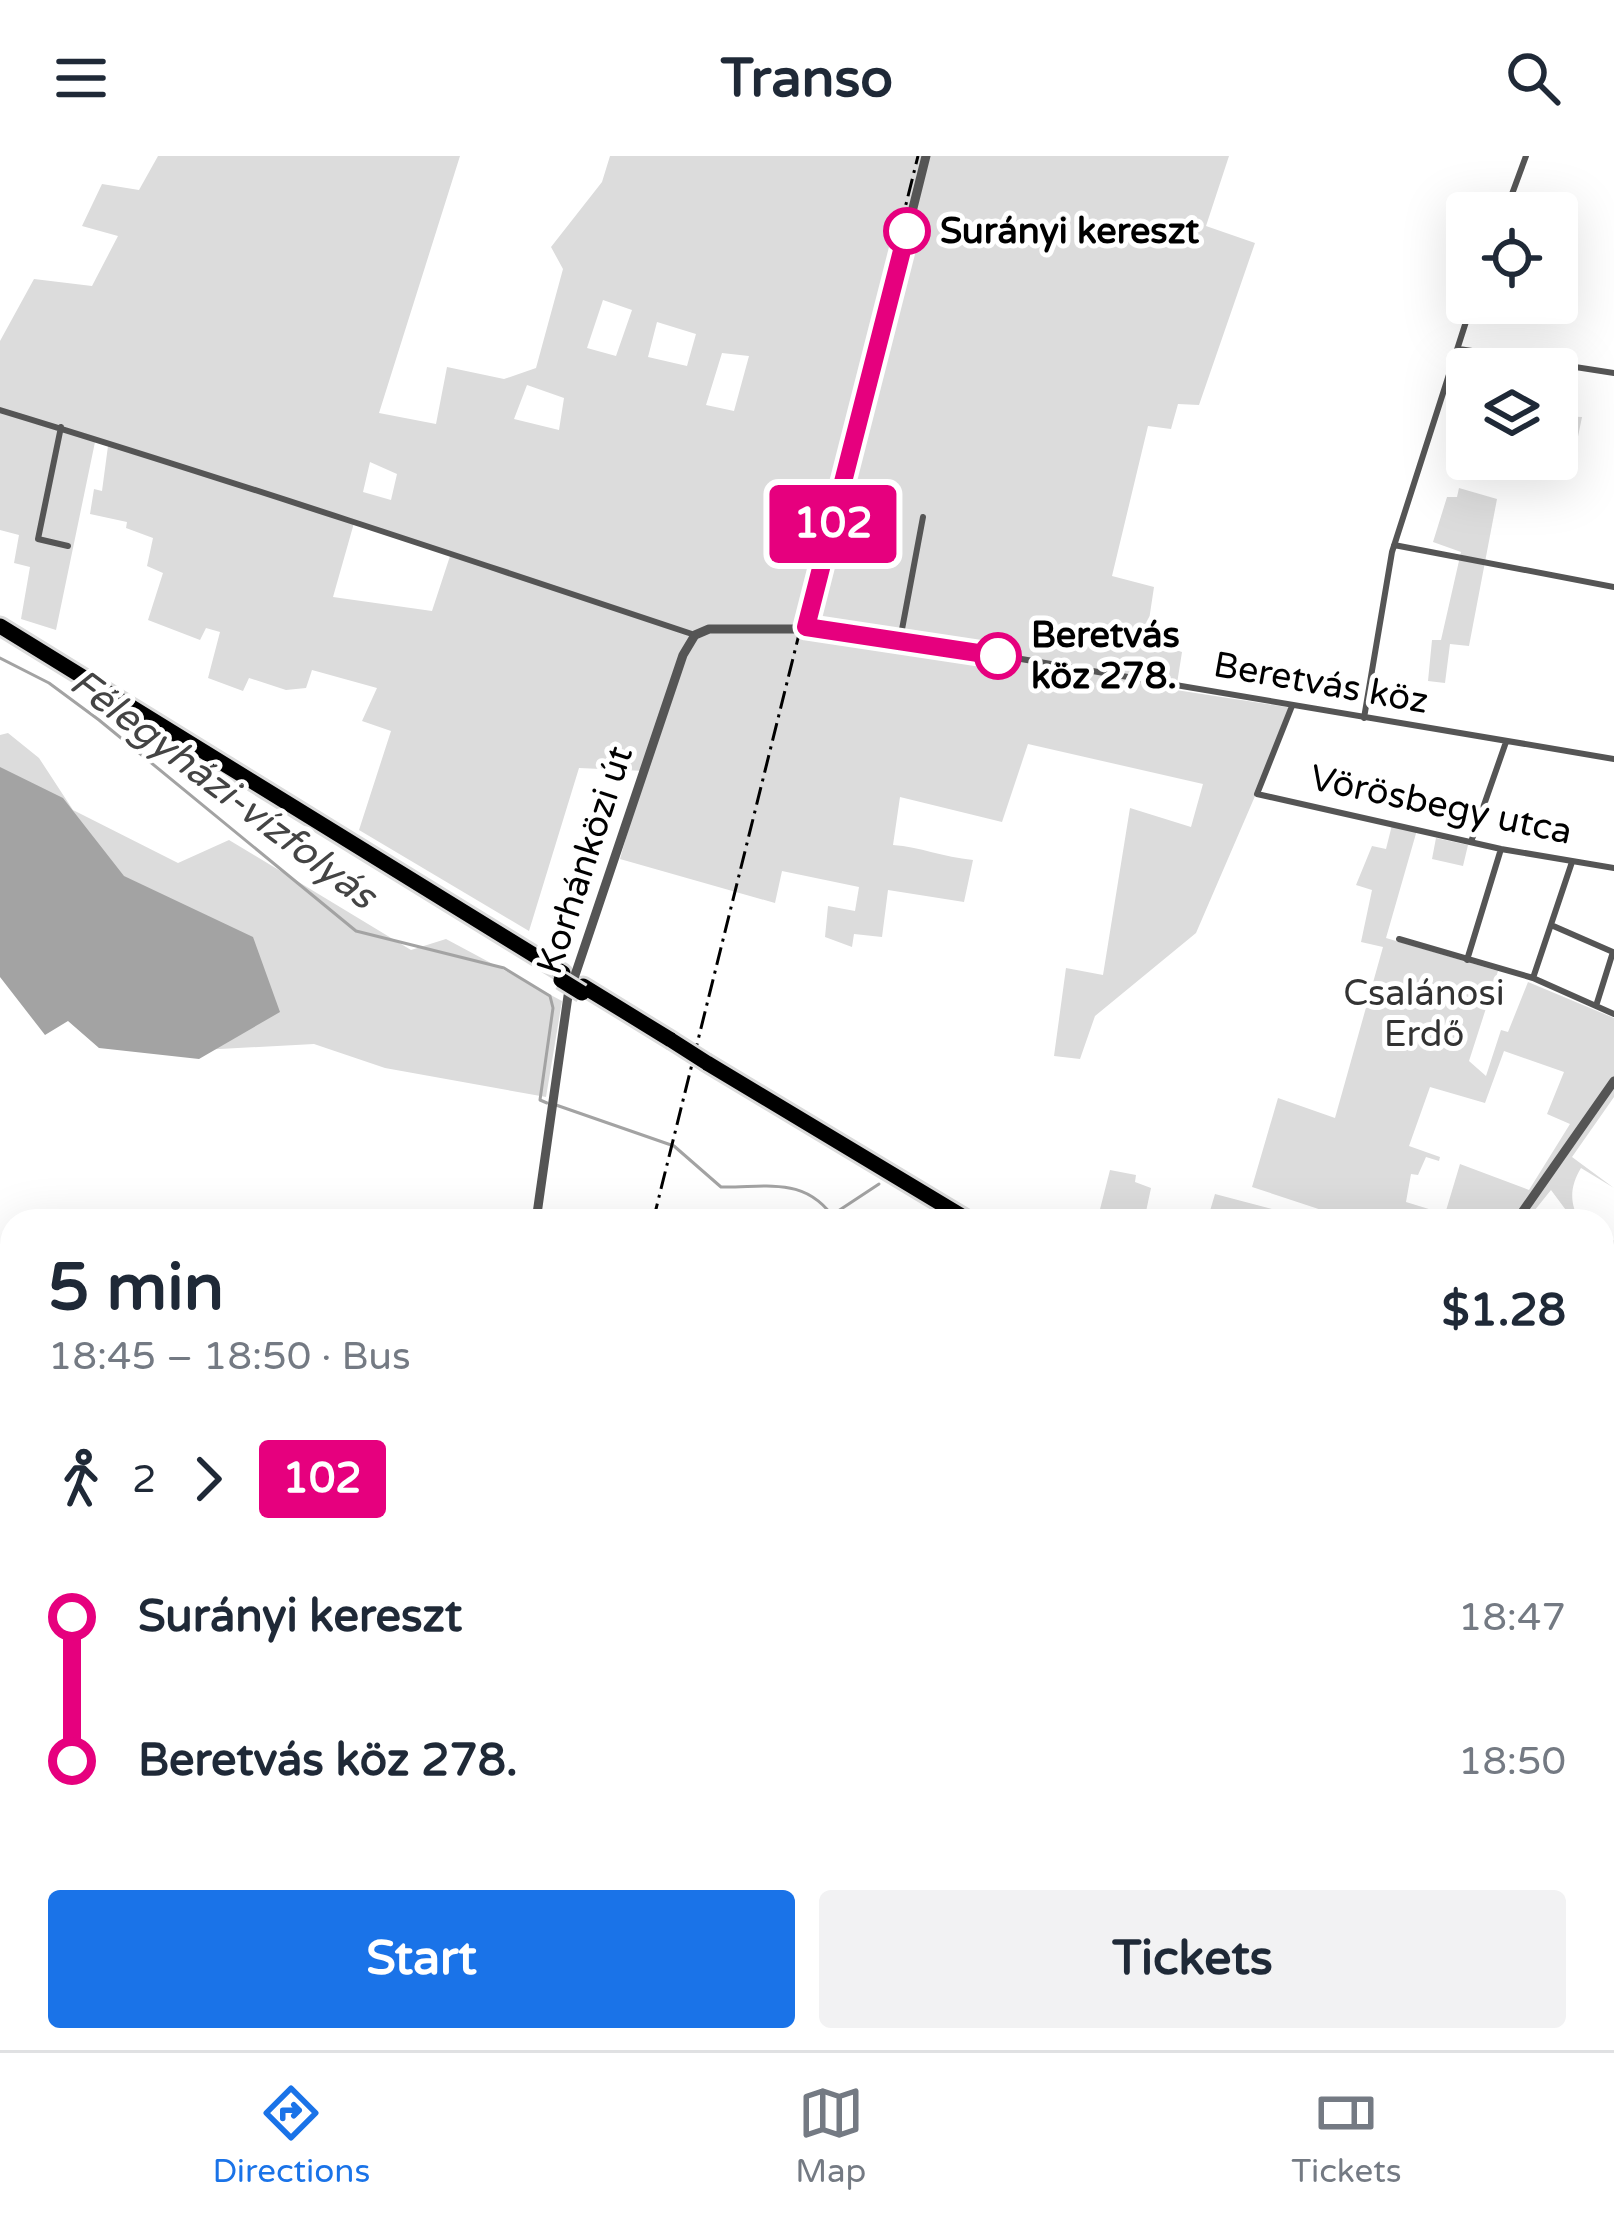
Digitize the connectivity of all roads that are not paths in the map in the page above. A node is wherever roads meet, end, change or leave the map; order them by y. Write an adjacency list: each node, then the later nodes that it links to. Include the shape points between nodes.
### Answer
1 (926, 156): 13 (street)
2 (1526, 156): 3 (street)
3 (1513, 192)
4 (1578, 367): 5 (street)
5 (1614, 373)
6 (1446, 388): 10 (street)
7 (0, 410): 8 (street)
8 (61, 427): 11 (street, via 38,538); 15 (street)
9 (923, 517): 16 (street)
10 (1394, 545): 12 (street); 18 (street)
11 (68, 546)
12 (1614, 587)
13 (806, 627): 15 (street); 16 (street, Beretvás köz)
14 (0, 630): 31 (highway, bridge)
15 (695, 635): 33 (street, Korhánközi út, via 579,958)
16 (900, 640): 17 (street, Beretvás köz)
17 (1293, 705): 18 (street, Beretvás köz); 21 (street, Vörösbegy utca, via 1257,794)
18 (1364, 718): 19 (street, Beretvás köz)
19 (1506, 742): 20 (street, Beretvás köz); 21 (street)
20 (1614, 759)
21 (1471, 842): 22 (street, Vörösbegy utca)
22 (1501, 849): 23 (street, Vörösbegy utca); 27 (street)
23 (1572, 861): 24 (street, Vörösbegy utca); 25 (street)
24 (1614, 868)
25 (1551, 925): 28 (street); 29 (street, via 1613,952)
26 (1400, 939): 27 (street)
27 (1467, 960): 28 (street)
28 (1533, 978): 29 (street)
29 (1596, 1006): 30 (street)
30 (1614, 1014)
31 (704, 1066): 34 (highway); 35 (highway)
32 (1614, 1081): 36 (street)
33 (538, 1209)
34 (936, 1209)
35 (949, 1209)
36 (1524, 1209)

